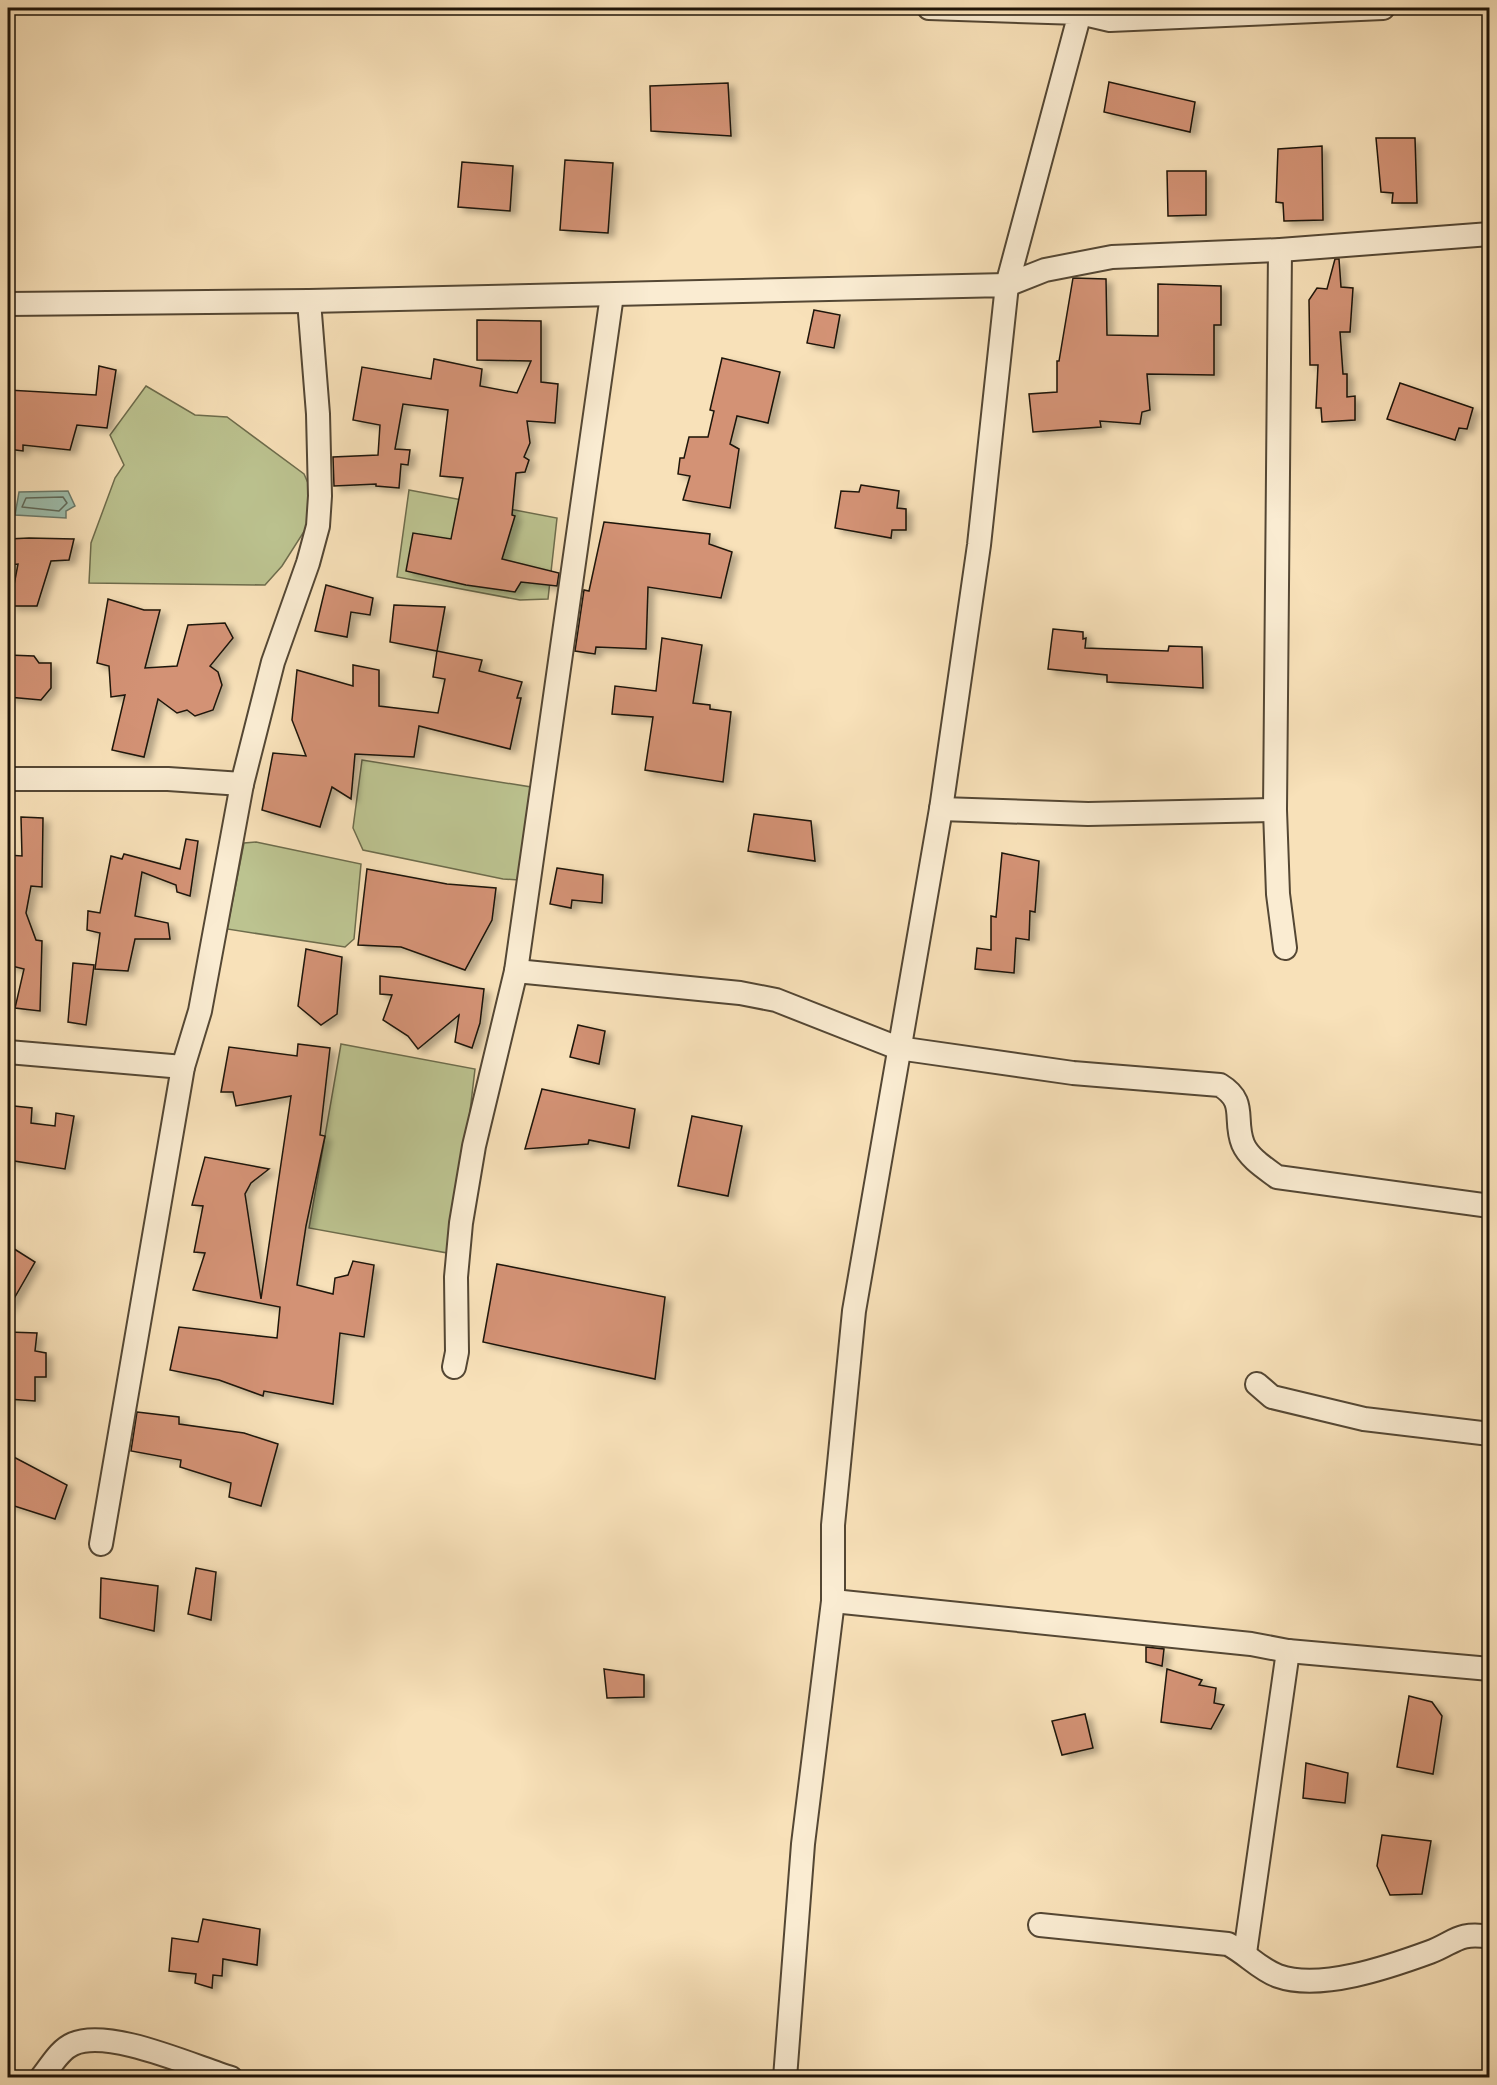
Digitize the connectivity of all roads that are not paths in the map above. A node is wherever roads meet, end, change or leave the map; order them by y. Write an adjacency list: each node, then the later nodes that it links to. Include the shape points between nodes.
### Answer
1 (928, 8): 3 (street)
2 (1383, 8): 3 (street, via 1110,20)
3 (1081, 10): 6 (street)
4 (1490, 234): 5 (street)
5 (1280, 250): 6 (street, via 1112,257 1045,270); 13 (street)
6 (1007, 285): 7 (street); 12 (street, via 979,546)
7 (612, 295): 8 (street); 15 (street)
8 (309, 301): 9 (street); 11 (street, via 318,414 318,526 273,662)
9 (8, 304)
10 (8, 779): 11 (street, via 168,779)
11 (242, 784): 18 (street, via 200,1011)
12 (941, 809): 13 (street, via 1088,814); 16 (street)
13 (1275, 810): 14 (street, via 1278,894)
14 (1285, 948)
15 (516, 970): 16 (street, via 776,1000); 20 (street, via 474,1146 461,1223 456,1277 458,1352)
16 (898, 1048): 19 (street, via 1073,1073 1220,1085 1231,1092 1238,1104 1243,1144 1254,1160 1277,1177); 24 (street, via 854,1311 833,1525)
17 (8, 1052): 18 (street)
18 (183, 1067): 23 (street)
19 (1490, 1206)
20 (454, 1367)
21 (1257, 1384): 22 (street, via 1272,1396 1364,1419)
22 (1490, 1434)
23 (100, 1544)
24 (833, 1601): 25 (street); 32 (street, via 803,1844)
25 (1288, 1651): 26 (street); 29 (street)
26 (1490, 1670)
27 (1040, 1925): 29 (street, via 1228,1944)
28 (1490, 1936): 29 (street, via 1455,1938 1432,1951 1345,1977 1297,1980 1277,1976)
29 (1245, 1953)
30 (41, 2078): 31 (street, via 72,2044 100,2038)
31 (231, 2078)
32 (785, 2078)

